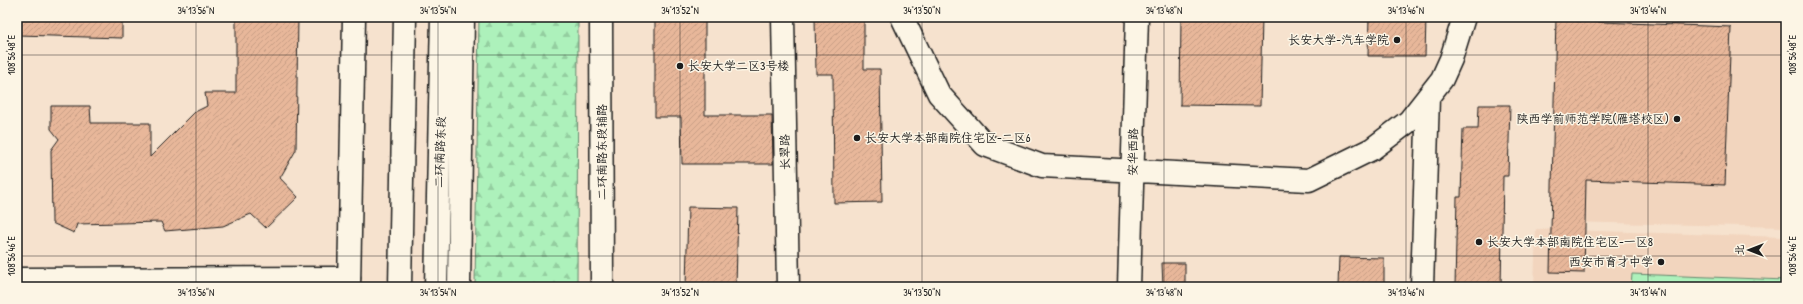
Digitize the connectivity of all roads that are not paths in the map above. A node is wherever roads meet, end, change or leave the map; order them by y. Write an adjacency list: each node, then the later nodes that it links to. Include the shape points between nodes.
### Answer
1 (354, 17): 13 (main road)
2 (405, 17): 14 (main road)
3 (442, 17): 15 (main road, 二环南路东段)
4 (463, 17): 16 (main road)
5 (601, 17): 17 (main road, 二环南路东段辅路)
6 (783, 17): 18 (main road, 长翠路)
7 (902, 17): 11 (main road, via 939,94 986,145 1042,166)
8 (1136, 17): 11 (main road, 安华西路)
9 (1464, 17): 10 (main road, via 1442,79)
10 (1428, 97): 11 (main road, via 1410,121 1372,149 1309,180); 20 (main road)
11 (1133, 172): 19 (main road, 安华西路)
12 (24, 281): 13 (main road)
13 (349, 282)
14 (400, 287)
15 (436, 287)
16 (459, 287)
17 (602, 287)
18 (788, 287)
19 (1129, 287)
20 (1422, 287)

